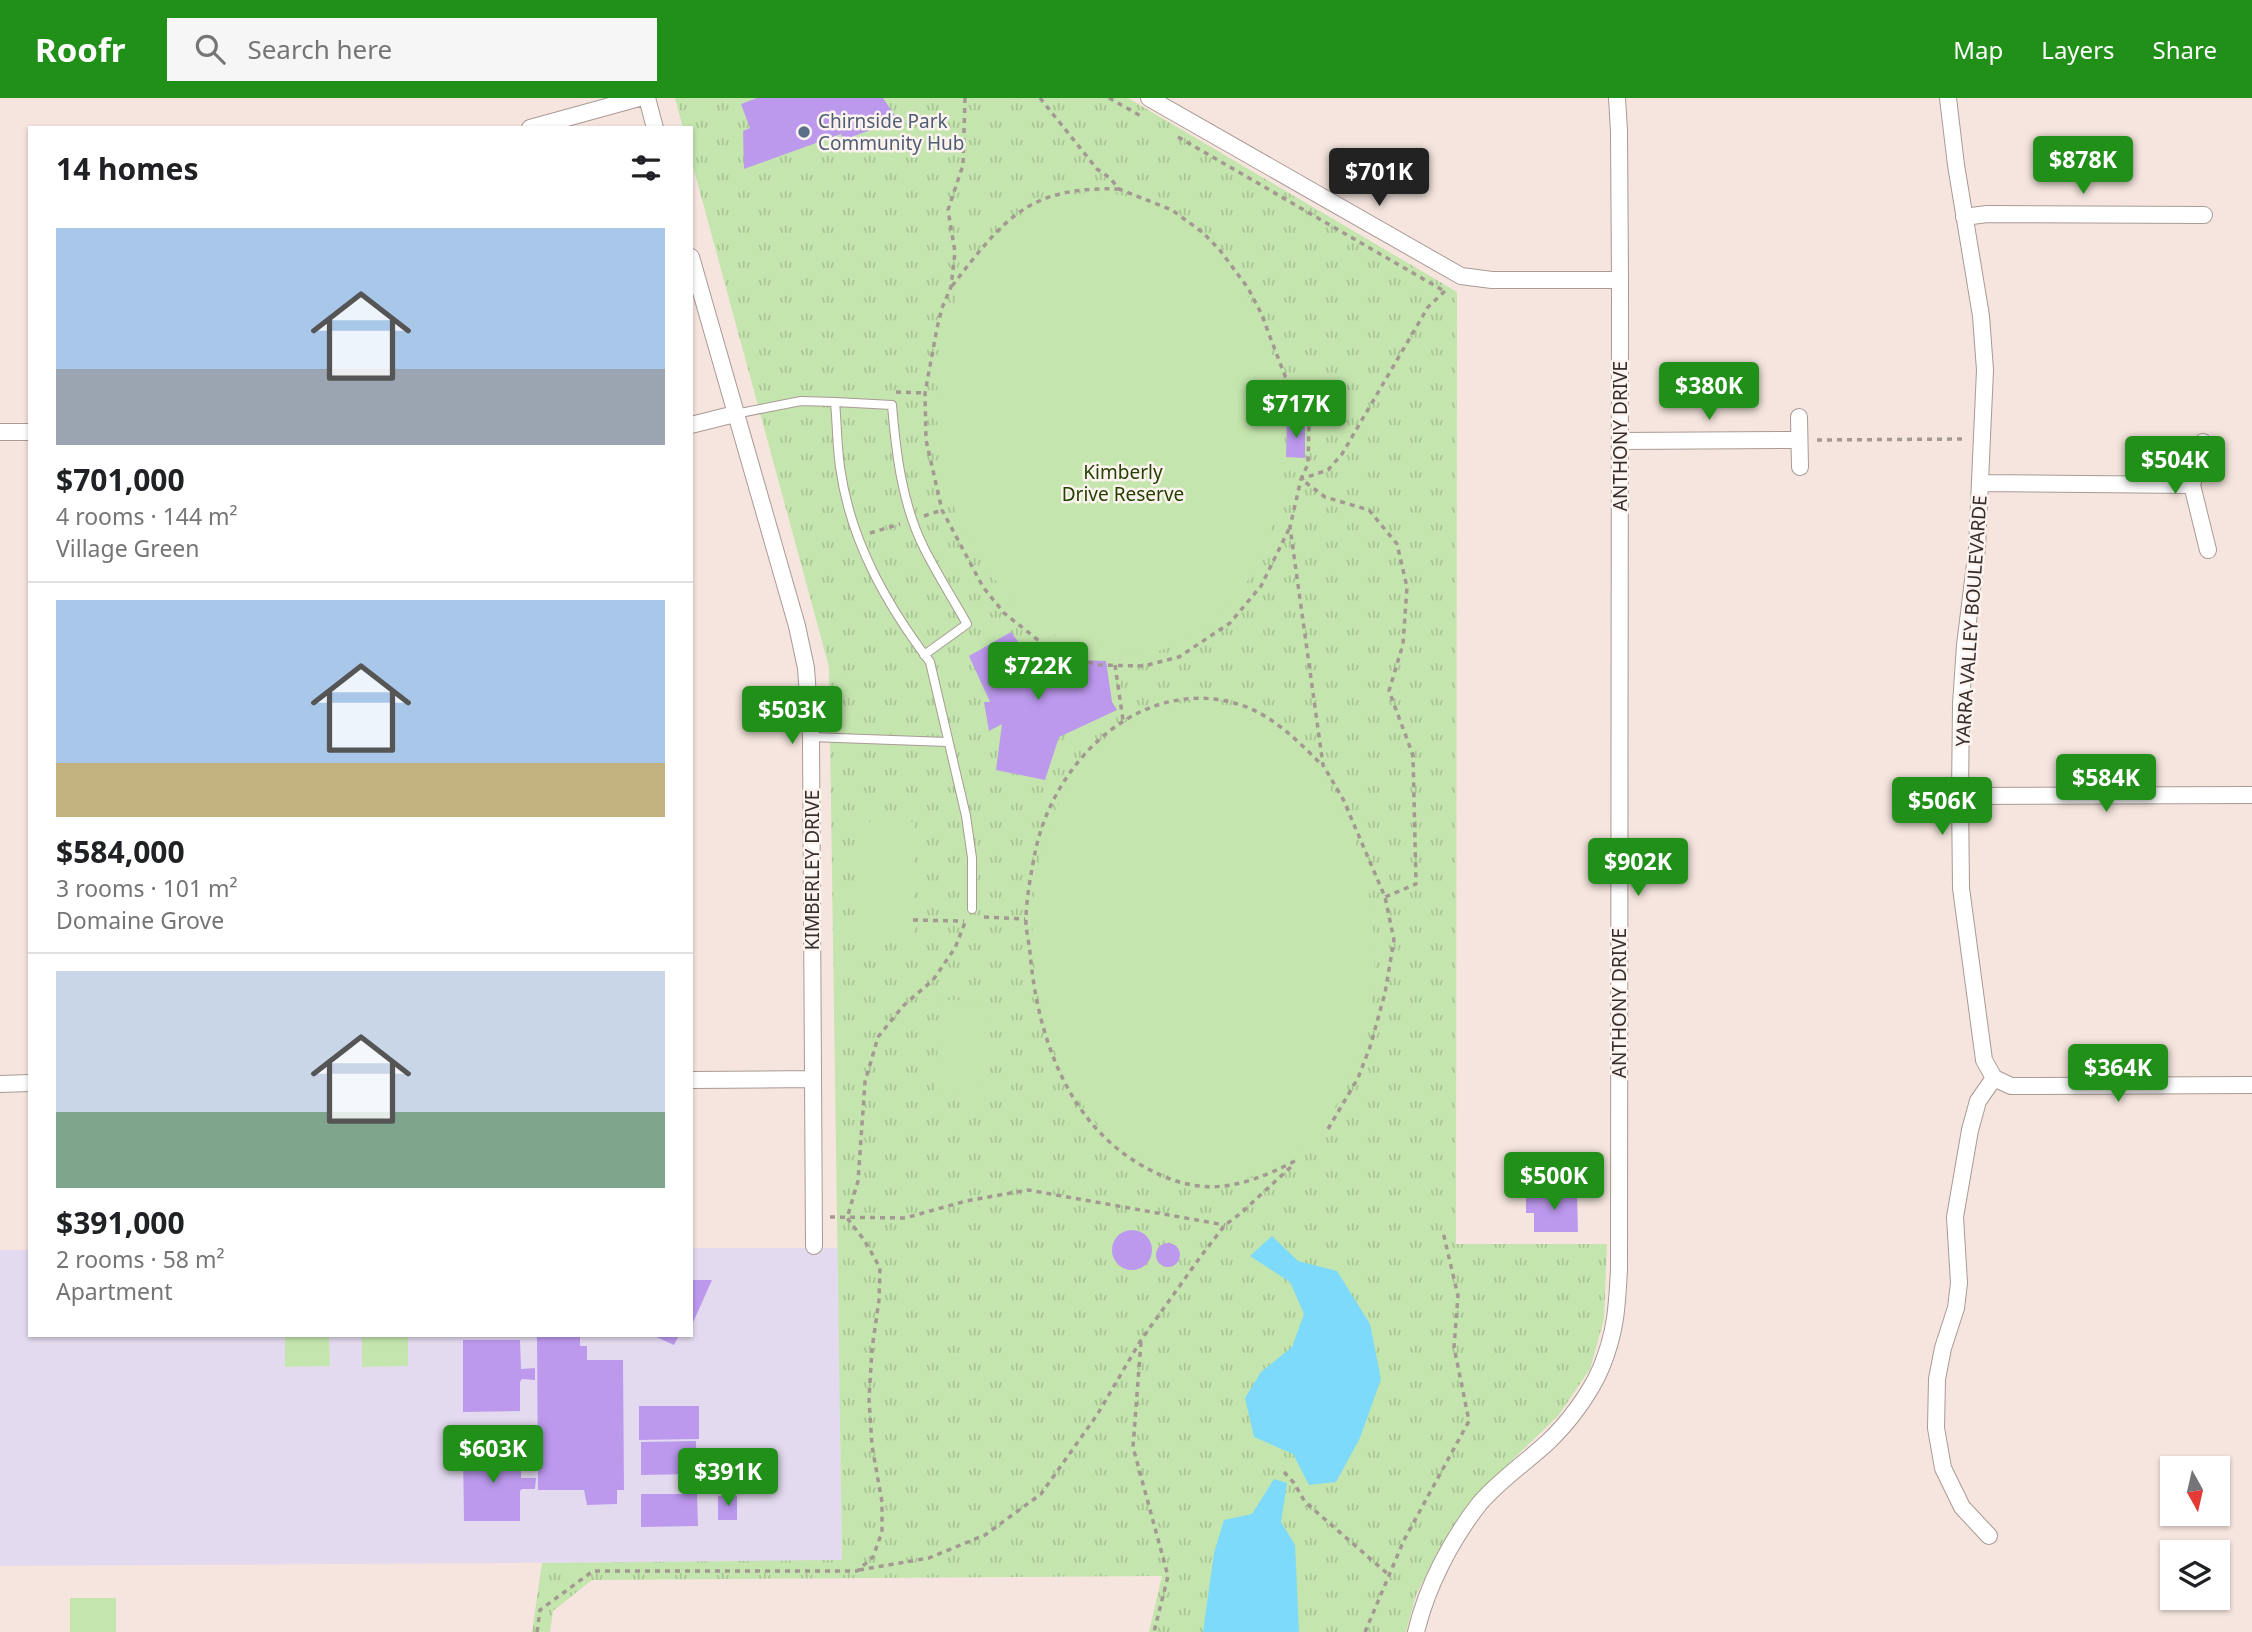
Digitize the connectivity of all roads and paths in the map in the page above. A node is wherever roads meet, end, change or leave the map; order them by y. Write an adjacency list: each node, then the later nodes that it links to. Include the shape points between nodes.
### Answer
1 (639, 98): 10 (street)
2 (647, 98): 11 (street)
3 (965, 98): 19 (path, via 963,164 948,210 955,252)
4 (1040, 98): 13 (path, via 1097,169)
5 (1110, 98): 9 (path)
6 (1149, 98): 17 (street)
7 (1617, 98): 18 (street, ANTHONY DRIVE)
8 (1948, 98): 15 (street, YARRA VALLEY BOULEVARDE)
9 (1144, 118)
10 (537, 126)
11 (654, 126)
12 (1178, 137): 20 (path)
13 (1119, 189): 19 (path, via 1062,192 1013,215); 32 (path, via 1172,209 1202,232 1248,288 1309,425 1308,464)
14 (2204, 215): 15 (street)
15 (1964, 217): 27 (street, YARRA VALLEY BOULEVARDE, via 1981,317)
16 (693, 264): 22 (street, KIMBERLEY DRIVE)
17 (1461, 276): 18 (street); 20 (path)
18 (1620, 280): 29 (street, ANTHONY DRIVE)
19 (951, 287): 38 (path, via 937,328 925,393 926,440 942,510 983,587 1004,613 1042,644 1071,657)
20 (1445, 291): 32 (path, via 1428,307 1342,454 1328,470)
21 (835, 402): 22 (lane, via 801,401); 37 (lane, via 840,467 858,537 878,584); 37 (lane, via 892,405 902,483 920,537 967,624)
22 (735, 414): 24 (street); 40 (street, KIMBERLEY DRIVE, via 797,626 806,668)
23 (1799, 417): 28 (street)
24 (693, 424)
25 (0, 432): 26 (street)
26 (28, 432)
27 (1983, 438): 28 (path); 33 (street, YARRA VALLEY BOULEVARDE)
28 (1799, 440): 29 (street); 31 (street)
29 (1620, 441): 70 (street, ANTHONY DRIVE, via 1616,1325 1600,1370 1577,1408 1550,1441 1481,1503 1455,1541 1433,1581)
30 (2203, 442): 34 (street)
31 (1800, 467)
32 (1301, 479): 35 (path); 45 (path, via 1325,497 1369,510 1397,544 1407,587 1403,644 1389,691 1413,755 1416,884)
33 (1981, 484): 34 (street); 44 (street, YARRA VALLEY BOULEVARDE, via 1962,692)
34 (2192, 485): 36 (street)
35 (1290, 527): 38 (path, via 1261,586 1230,623 1178,657 1144,666); 42 (path)
36 (2208, 550)
37 (924, 655): 41 (lane, via 930,662)
38 (1115, 665): 39 (path)
39 (1123, 720): 42 (path, via 1156,704 1177,700 1209,698 1241,705 1283,729); 48 (path, via 1081,756 1055,797 1035,851)
40 (811, 737): 41 (lane); 51 (street, KIMBERLEY DRIVE)
41 (947, 742): 46 (lane, via 967,816 972,858)
42 (1323, 765): 45 (path, via 1343,799)
43 (2252, 795): 44 (street)
44 (1960, 796): 50 (street, YARRA VALLEY BOULEVARDE, via 1961,888 1983,1060)
45 (1385, 897): 56 (path, via 1394,940 1385,993 1358,1078)
46 (969, 915): 49 (path); 58 (path, via 955,948 933,980 896,1013 878,1037 865,1082 858,1181)
47 (979, 917): 48 (path)
48 (1026, 919): 59 (path, via 1039,1014 1053,1059 1068,1089 1109,1144 1158,1175 1188,1186 1236,1185 1296,1161)
49 (913, 920)
50 (1994, 1078): 55 (street, via 2011,1086); 64 (street, via 1978,1101 1955,1217 1959,1283 1937,1379 1936,1428 1942,1468 1962,1507)
51 (813, 1079): 52 (street); 57 (street, KIMBERLEY DRIVE)
52 (693, 1080)
53 (28, 1083): 54 (street)
54 (0, 1084)
55 (2252, 1084)
56 (1328, 1129)
57 (814, 1217): 58 (path); 61 (street, KIMBERLEY DRIVE)
58 (847, 1218): 59 (path, via 905,1217 1028,1190); 65 (path, via 880,1268 869,1399 882,1532 873,1557)
59 (1225, 1225): 62 (path)
60 (1443, 1232): 66 (path, via 1458,1296 1454,1347 1469,1421)
61 (814, 1246)
62 (1141, 1340): 65 (path, via 1097,1415 1041,1494 985,1535 929,1558); 68 (path, via 1133,1447 1168,1576)
63 (1284, 1472): 66 (path, via 1305,1502)
64 (1989, 1536)
65 (858, 1571): 67 (path, via 593,1571 540,1610)
66 (1389, 1575): 69 (path)
67 (537, 1632)
68 (1154, 1632)
69 (1365, 1632)
70 (1416, 1632)

